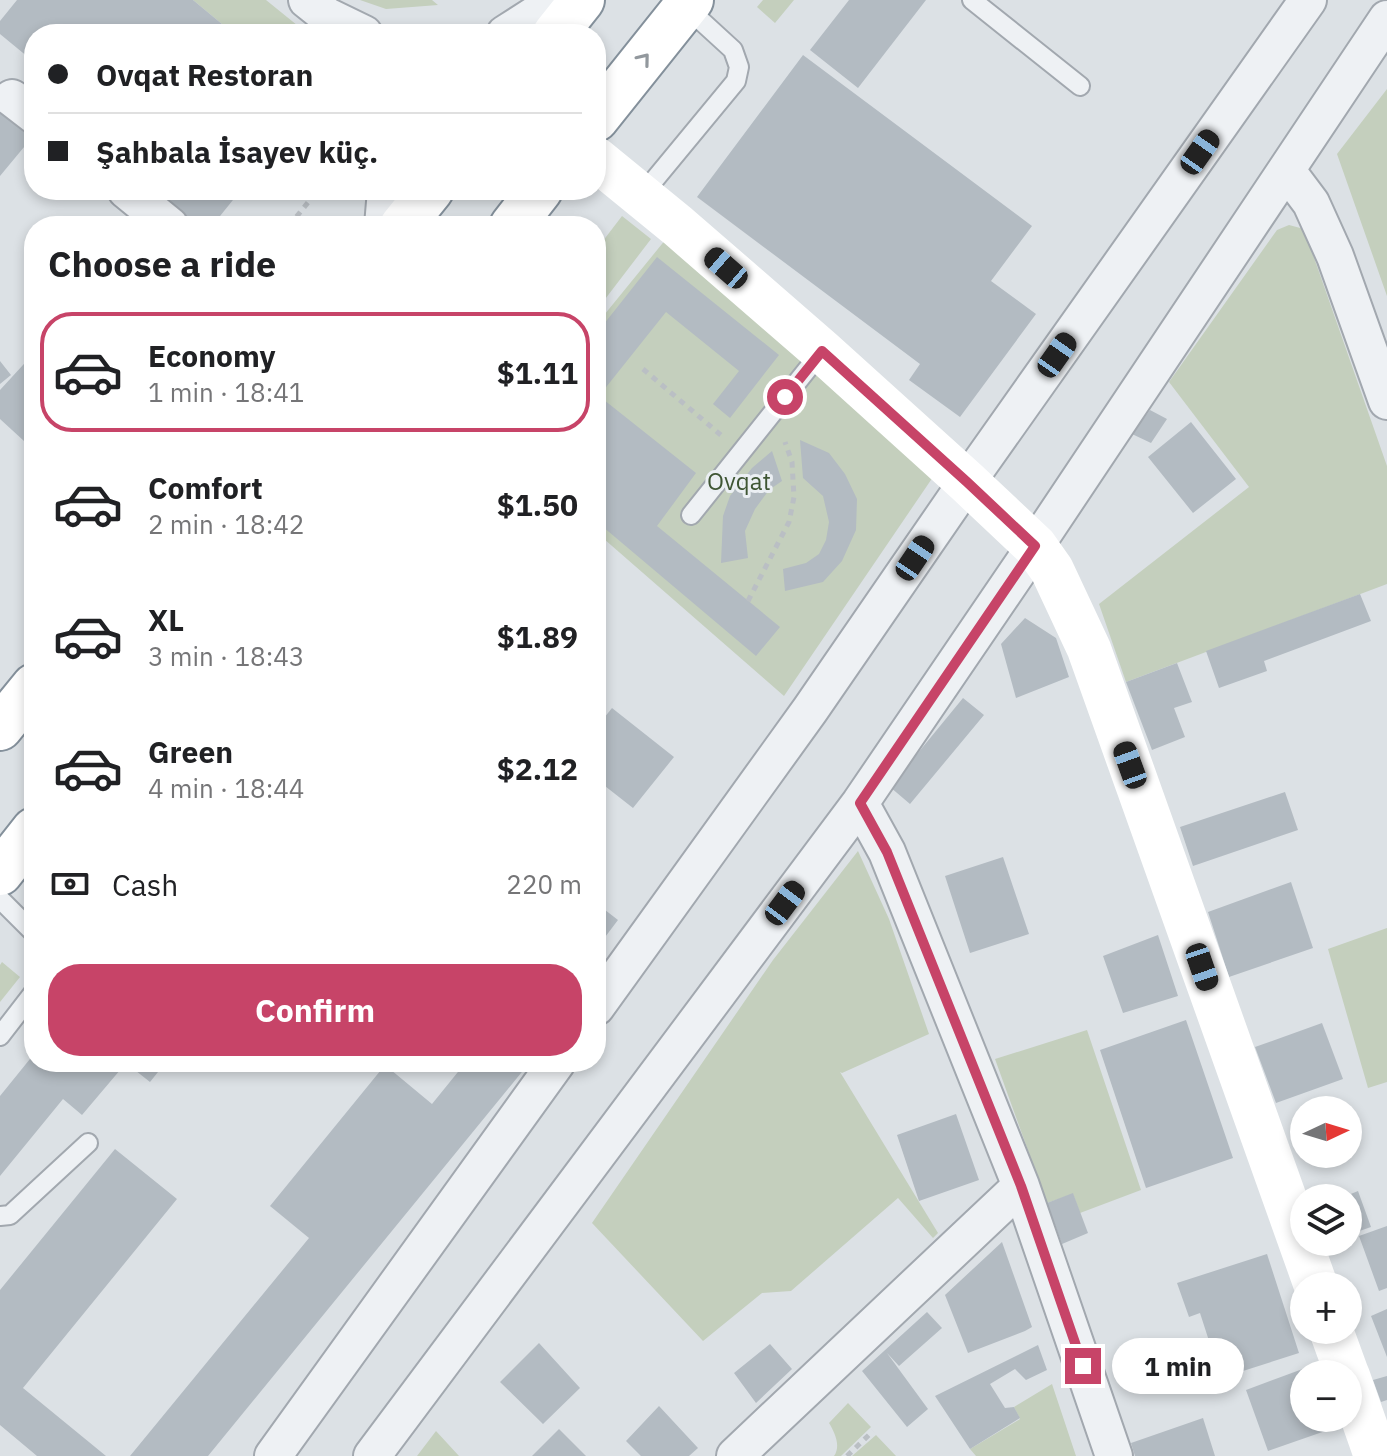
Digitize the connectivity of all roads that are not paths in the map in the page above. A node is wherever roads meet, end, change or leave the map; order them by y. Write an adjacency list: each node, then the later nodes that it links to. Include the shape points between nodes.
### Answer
1 (558, 0): 7 (street)
2 (582, 0): 8 (main road)
3 (972, 0): 9 (lane)
4 (1308, 0): 22 (street)
5 (689, 4): 10 (main road, one-way to 5); 13 (lane, via 733,50 739,67 736,81)
6 (1387, 19): 12 (street)
7 (521, 24)
8 (563, 24)
9 (1080, 86)
10 (606, 107)
11 (606, 167): 13 (main road)
12 (1287, 171): 21 (street, via 1311,203 1335,256); 24 (street)
13 (641, 196): 20 (main road)
14 (138, 200): 17 (street)
15 (423, 200): 18 (main road)
16 (532, 200): 19 (main road)
17 (158, 216)
18 (410, 216)
19 (520, 216)
20 (822, 351): 22 (main road); 23 (lane)
21 (1387, 401)
22 (967, 482): 24 (main road); 30 (street)
23 (691, 515)
24 (1035, 546): 25 (street); 37 (main road, via 1089,649)
25 (860, 803): 35 (street, via 887,852); 40 (street)
26 (24, 843): 27 (main road)
27 (0, 873)
28 (0, 899): 29 (lane)
29 (24, 923)
30 (606, 993)
31 (24, 1005): 32 (lane)
32 (0, 1036)
33 (550, 1072): 39 (street)
34 (88, 1143): 36 (lane, via 10,1215)
35 (1021, 1186): 41 (street); 42 (street)
36 (0, 1216)
37 (1311, 1272)
38 (1362, 1416): 43 (main road)
39 (273, 1456)
40 (372, 1456)
41 (735, 1456)
42 (1114, 1456)
43 (1376, 1456)

